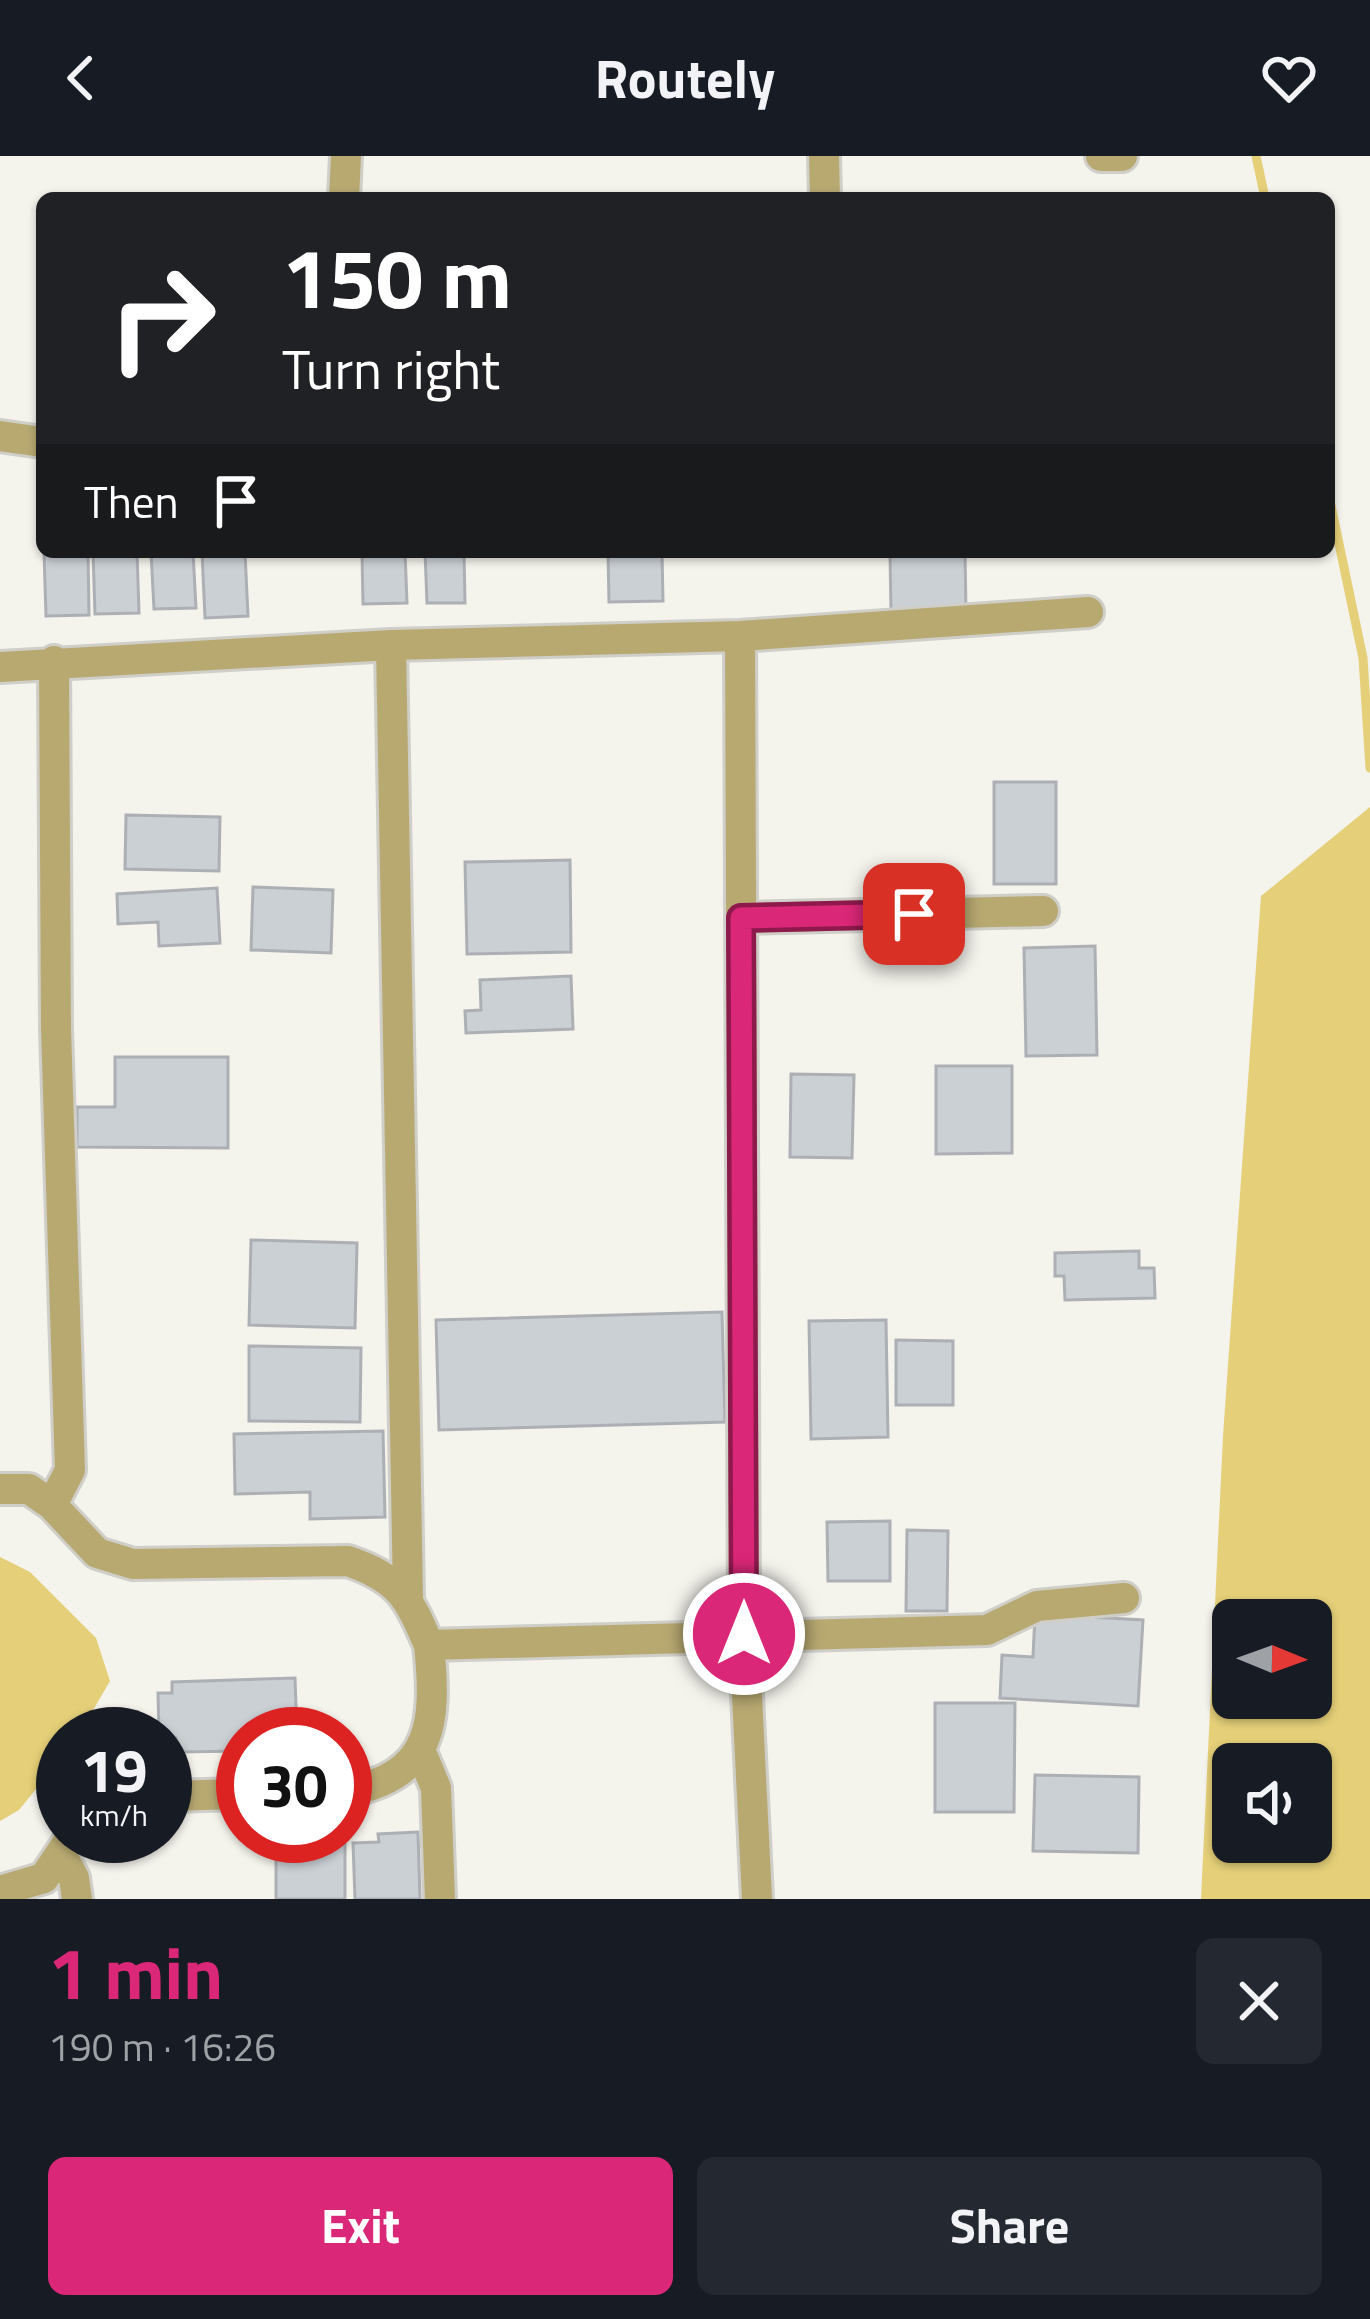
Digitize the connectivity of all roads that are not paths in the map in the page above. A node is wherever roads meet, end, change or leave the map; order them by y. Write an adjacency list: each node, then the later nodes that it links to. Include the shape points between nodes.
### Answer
1 (346, 156): 5 (street)
2 (824, 156): 6 (street)
3 (1101, 156): 4 (street)
4 (1122, 156)
5 (344, 192)
6 (825, 192)
7 (0, 436): 8 (street)
8 (36, 441)
9 (1088, 612): 10 (street)
10 (740, 636): 11 (street); 15 (street)
11 (391, 645): 12 (street); 18 (street)
12 (55, 661): 13 (street); 17 (street, via 70,1470)
13 (0, 667)
14 (1043, 911): 15 (street)
15 (741, 918): 20 (street)
16 (0, 1490): 17 (street, via 29,1489)
17 (52, 1504): 18 (street, via 97,1553 133,1564 348,1561)
18 (408, 1597): 21 (street)
19 (1124, 1598): 20 (street, via 1037,1606 988,1630)
20 (744, 1634): 21 (street); 29 (street)
21 (429, 1645): 22 (street, via 434,1698)
22 (421, 1752): 23 (street); 28 (street, via 436,1788)
23 (372, 1783)
24 (54, 1863): 26 (street, via 44,1878)
25 (71, 1863): 27 (street)
26 (0, 1891)
27 (77, 1899)
28 (440, 1899)
29 (757, 1899)

